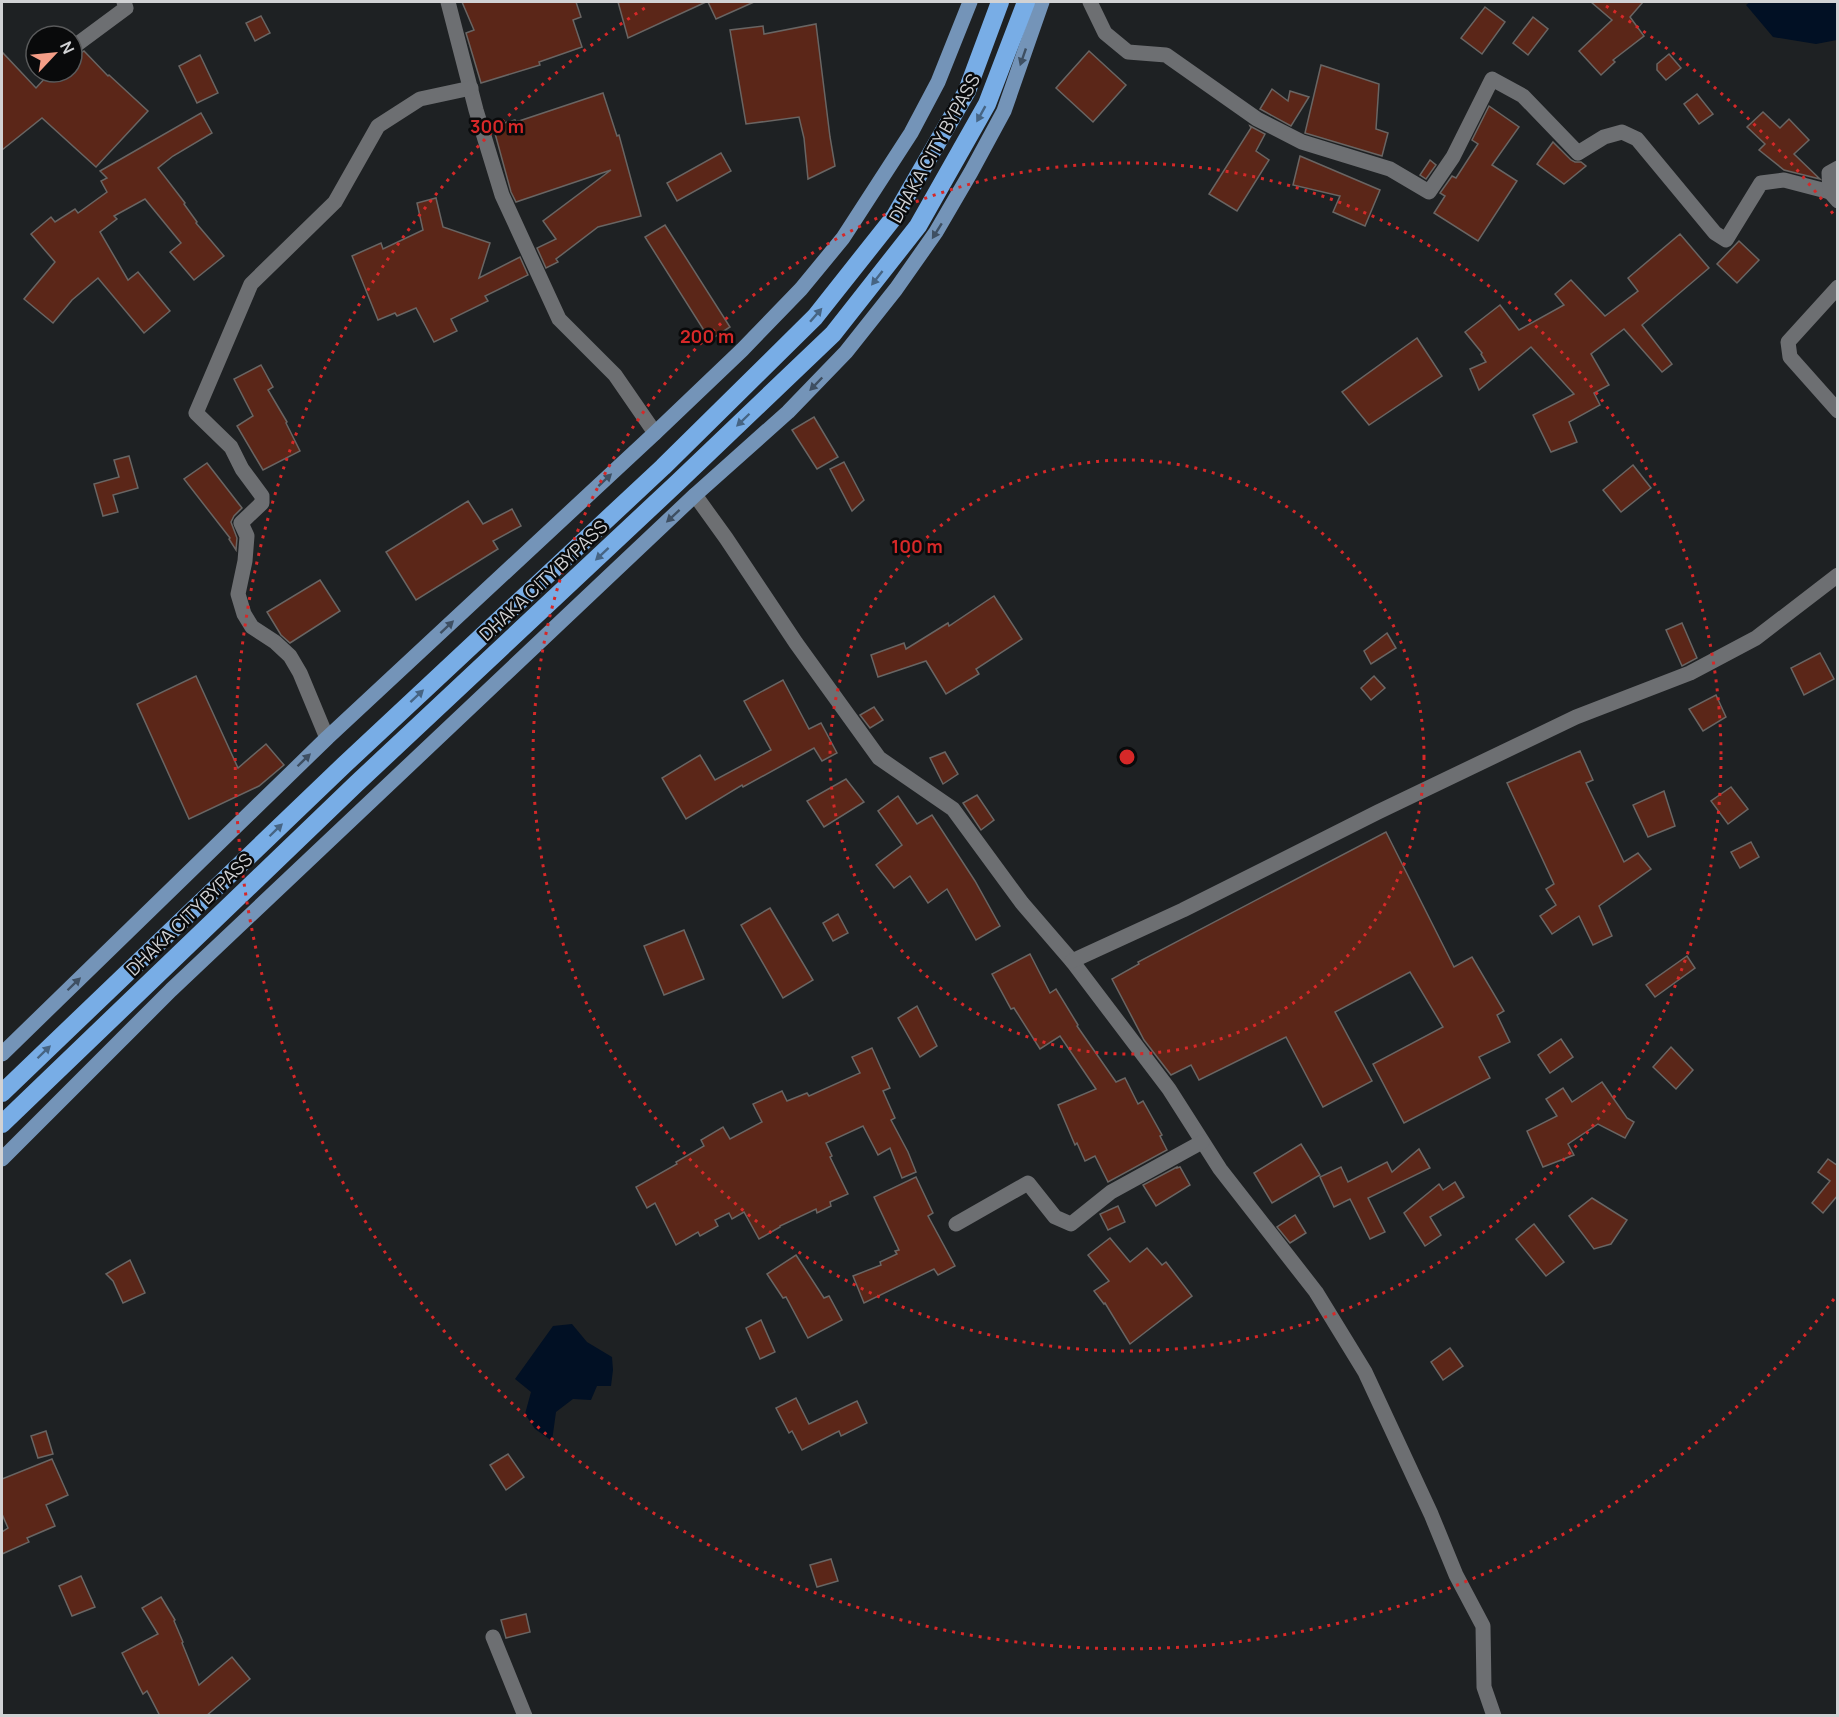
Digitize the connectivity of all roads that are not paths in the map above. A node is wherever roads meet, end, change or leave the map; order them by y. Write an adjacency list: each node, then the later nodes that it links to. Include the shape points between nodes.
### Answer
1 (124, 2): 8 (street, via 126,8)
2 (448, 2): 9 (street)
3 (970, 2): 14 (main road, via 938,82 911,134 843,238 801,289)
4 (1000, 2): 20 (highway, DHAKA CITY BYPASS, one-way to 4, via 815,318 895,216 967,91)
5 (1026, 2): 21 (highway, DHAKA CITY BYPASS, one-way to 21, via 987,104 918,226 833,334)
6 (1042, 2): 15 (main road, one-way to 15, via 1004,111 936,232 896,289 846,352 788,412)
7 (1090, 2): 11 (street, via 1105,33 1128,52 1166,55 1257,119 1302,142 1390,169 1429,192 1453,157 1492,79 1523,96 1578,153 1604,137 1622,132 1637,140 1726,240 1761,183 1784,180)
8 (84, 39)
9 (471, 88): 14 (street, via 502,195 559,319 615,375); 17 (street, via 420,99 378,126 335,202 250,284 196,413 231,447 262,496 262,503 241,523 247,536 238,594 244,614 252,627 290,656)
10 (1838, 168): 11 (street, via 1829,173)
11 (1834, 196)
12 (1838, 287): 13 (street, via 1788,342 1790,357)
13 (1838, 411)
14 (655, 433): 17 (main road, one-way to 14)
15 (694, 495): 18 (street, via 879,758 953,809 1022,903); 23 (main road, one-way to 23, via 171,990)
16 (1838, 575): 18 (street, via 1756,638 1690,673 1576,717)
17 (327, 738): 19 (main road, one-way to 17)
18 (1072, 961): 22 (street, via 1169,1089)
19 (2, 1054)
20 (2, 1092)
21 (2, 1124)
22 (1202, 1142): 24 (street, via 1111,1192 1071,1224 1055,1217 1028,1183); 27 (street, via 1316,1293 1365,1372 1483,1626 1484,1687)
23 (2, 1159)
24 (956, 1224)
25 (494, 1637): 26 (street)
26 (525, 1716)
27 (1494, 1716)

